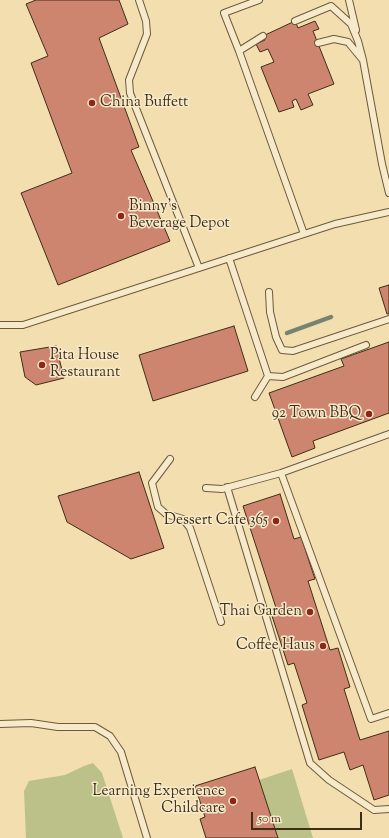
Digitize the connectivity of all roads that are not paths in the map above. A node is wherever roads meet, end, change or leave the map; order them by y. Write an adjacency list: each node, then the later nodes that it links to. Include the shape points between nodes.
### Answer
1 (139, 0): 14 (lane, via 146,21 147,34 129,80 130,93)
2 (259, 0): 8 (lane, via 224,13)
3 (349, 0): 6 (lane)
4 (295, 21): 6 (lane, via 331,6 351,24)
5 (263, 36): 8 (lane)
6 (358, 41): 9 (lane)
7 (318, 43): 9 (lane, via 334,40 348,42)
8 (239, 51): 12 (lane)
9 (363, 60): 10 (lane)
10 (389, 193)
11 (389, 212): 12 (lane)
12 (304, 234): 13 (lane)
13 (229, 258): 14 (lane); 19 (lane)
14 (199, 268): 17 (lane, via 23,324)
15 (269, 292): 16 (lane, via 270,312 282,350 293,351)
16 (389, 319)
17 (0, 325)
18 (366, 345): 19 (lane, via 282,377)
19 (268, 376): 20 (lane)
20 (255, 397)
21 (389, 434): 23 (lane)
22 (170, 459): 26 (lane, via 152,483 158,507 166,514 183,519 190,528)
23 (281, 474): 24 (lane); 27 (lane, via 371,719)
24 (227, 487): 25 (lane); 29 (lane, via 310,763 329,780 374,810)
25 (206, 488)
26 (222, 622)
27 (389, 713)
28 (0, 724): 30 (lane, via 95,727 110,736 121,752)
29 (389, 809)
30 (147, 838)

